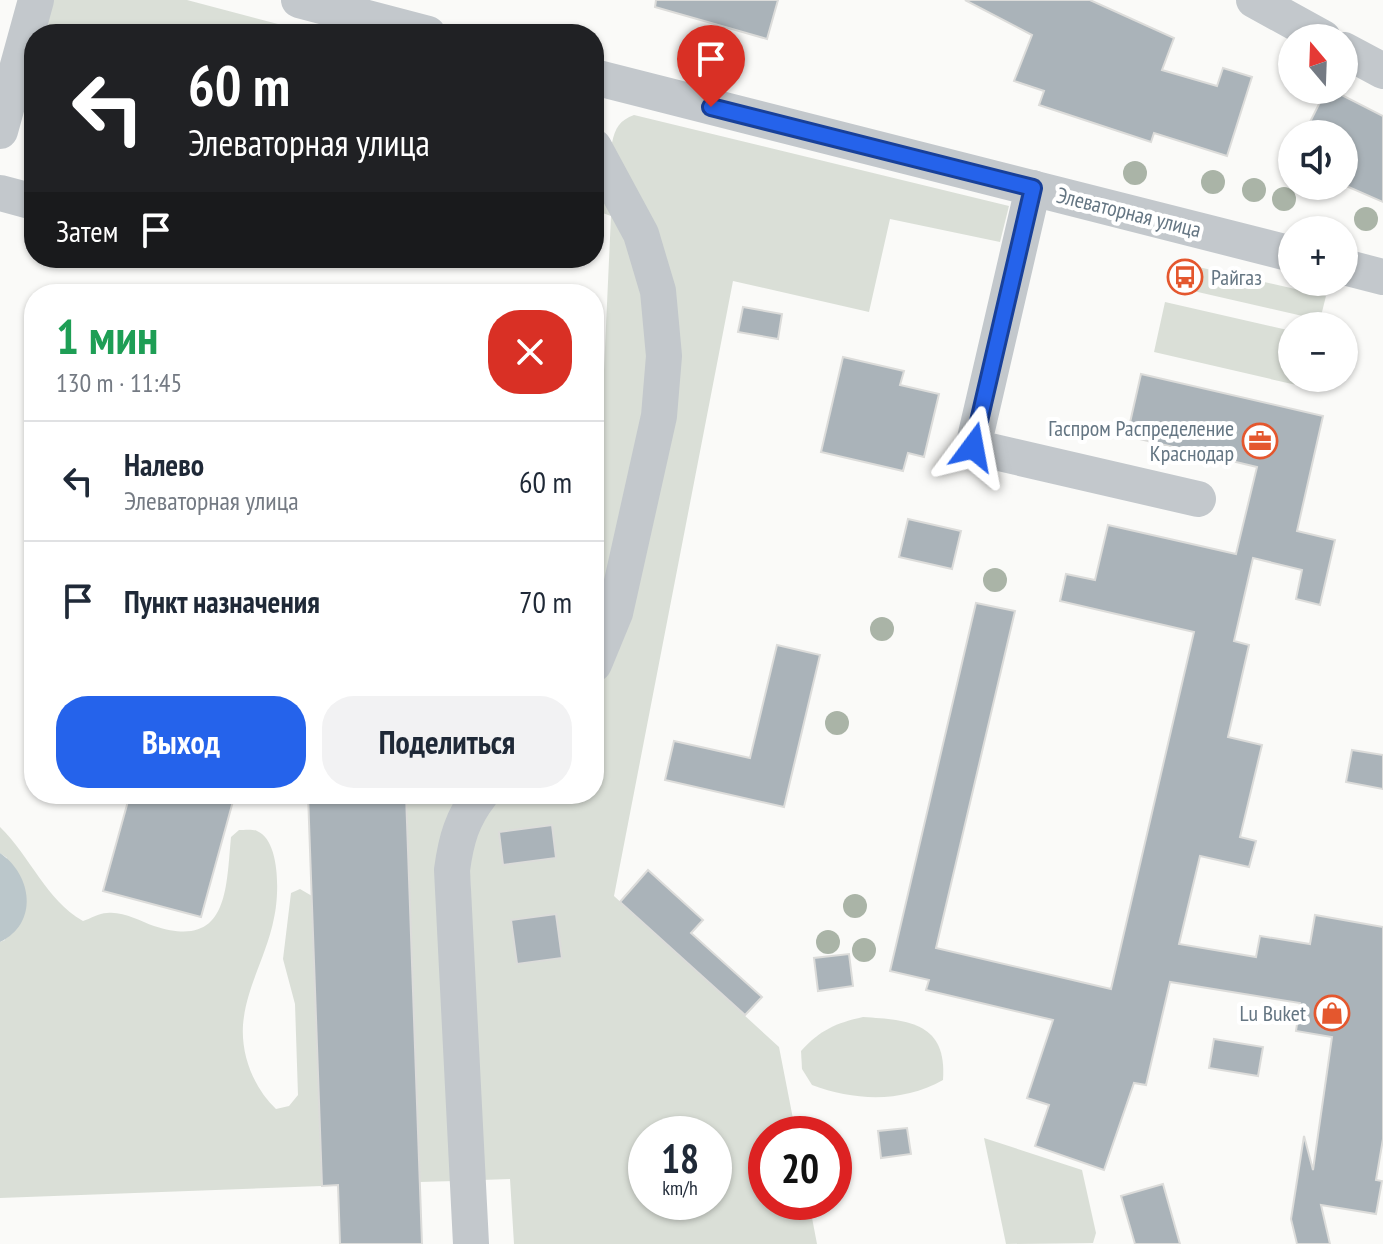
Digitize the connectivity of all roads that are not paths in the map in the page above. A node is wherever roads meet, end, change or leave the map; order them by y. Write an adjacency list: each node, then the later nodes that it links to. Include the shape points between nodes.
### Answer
1 (36, 0): 4 (street)
2 (299, 0): 5 (street)
3 (1254, 0): 6 (street)
4 (29, 24)
5 (390, 24)
6 (1298, 24)
7 (24, 44): 11 (street)
8 (1358, 58): 9 (street)
9 (1383, 71)
10 (604, 80): 13 (street, Элеваторная улица)
11 (0, 131)
12 (604, 166): 20 (street, via 641,234 658,291 664,356 659,416 615,613)
13 (1033, 188): 16 (street, Элеваторная улица); 19 (street, via 973,447)
14 (0, 193): 15 (street)
15 (24, 199)
16 (1278, 250)
17 (1358, 271): 18 (street)
18 (1383, 277)
19 (1198, 499)
20 (604, 640)
21 (473, 804): 22 (street, via 455,842 452,870)
22 (471, 1244)

